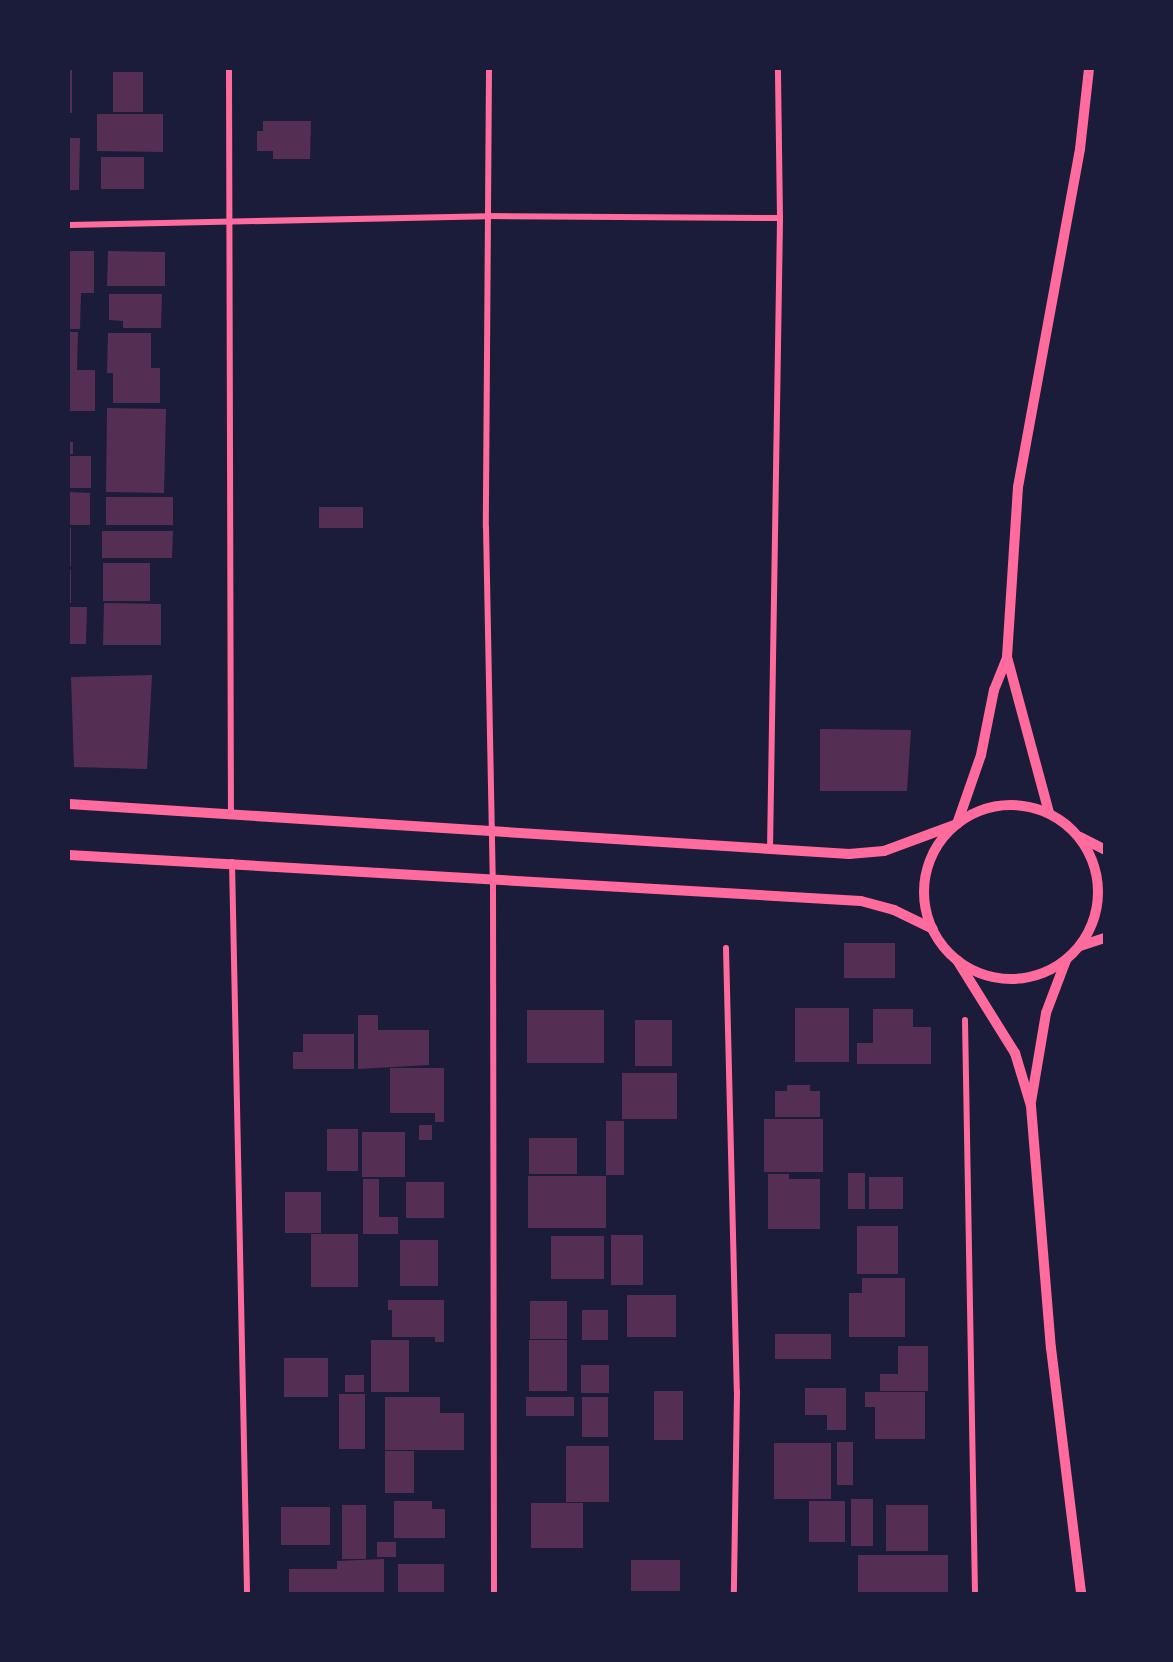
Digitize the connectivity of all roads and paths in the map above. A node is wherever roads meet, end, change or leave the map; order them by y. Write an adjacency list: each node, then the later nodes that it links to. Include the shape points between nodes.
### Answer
1 (229, 69): 7 (street)
2 (489, 69): 5 (street)
3 (778, 69): 6 (street)
4 (1089, 69): 9 (street, via 1080,149 1018,487)
5 (487, 216): 6 (street); 7 (street); 14 (street, via 486,527)
6 (780, 218): 17 (street)
7 (230, 224): 8 (street); 12 (street)
8 (69, 225)
9 (1007, 657): 11 (street); 13 (street, via 994,690 981,755)
10 (69, 804): 12 (street)
11 (1049, 813): 13 (street, via 1031,807 1002,806 973,814); 15 (street)
12 (231, 815): 14 (street)
13 (957, 824): 17 (street, via 884,851 849,854); 21 (street, via 938,846 926,873 924,892)
14 (491, 833): 17 (street); 20 (street)
15 (1080, 837): 16 (street); 23 (street, via 1090,854 1099,891 1090,930)
16 (1104, 849)
17 (770, 850)
18 (69, 855): 19 (street)
19 (232, 862): 20 (street); 29 (street)
20 (493, 882): 21 (street, via 861,901 894,910); 30 (street)
21 (933, 930): 25 (street)
22 (1104, 939): 23 (street)
23 (1080, 946): 26 (street)
24 (726, 948): 31 (street, via 737,1392)
25 (957, 960): 26 (street, via 992,977 1012,979 1031,977); 28 (street, via 1015,1053)
26 (1066, 960): 28 (street, via 1046,1013)
27 (965, 1020): 32 (street)
28 (1031, 1106): 33 (street, via 1051,1348)
29 (247, 1593)
30 (494, 1593)
31 (734, 1593)
32 (975, 1593)
33 (1081, 1593)

